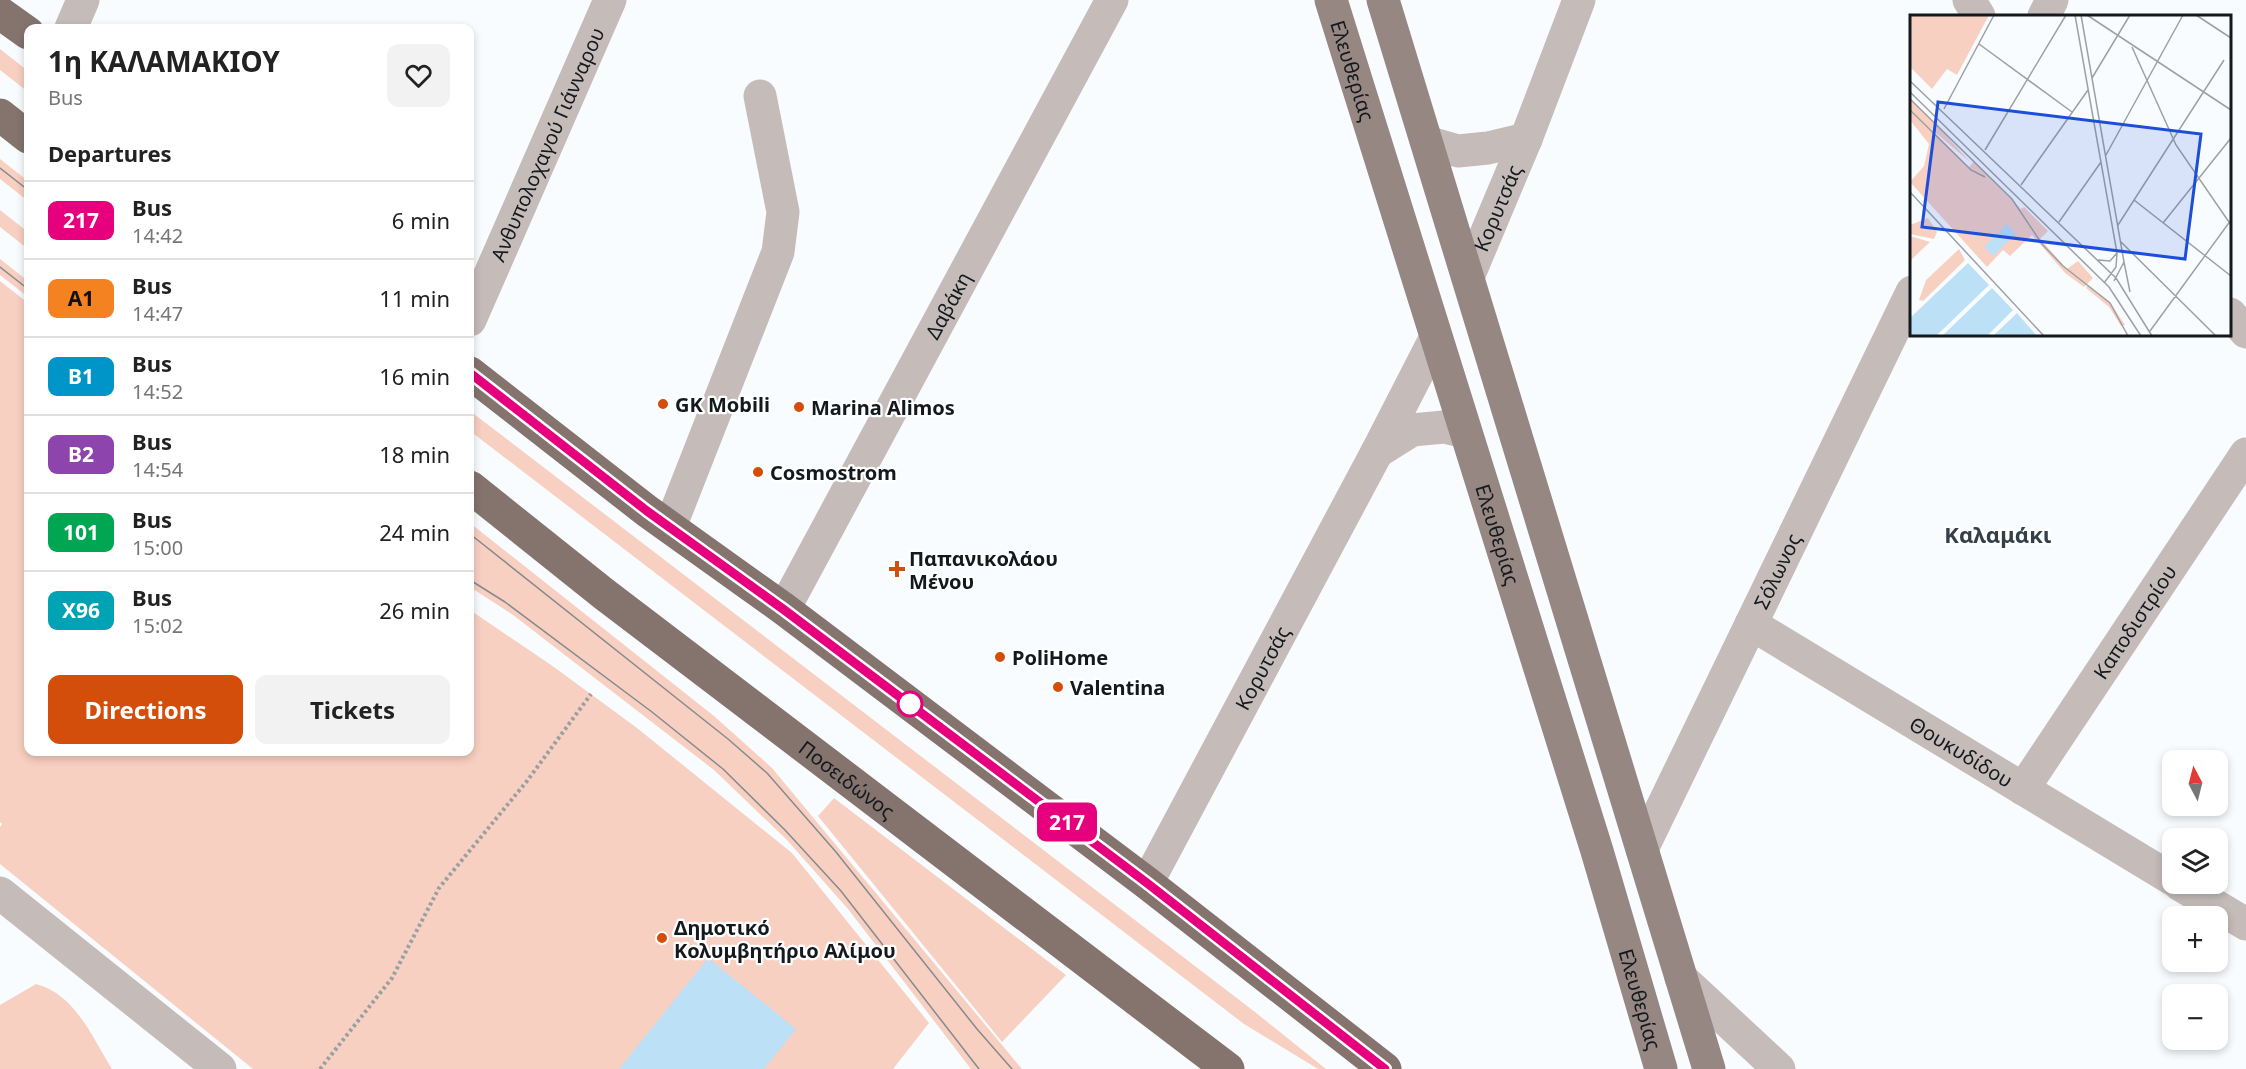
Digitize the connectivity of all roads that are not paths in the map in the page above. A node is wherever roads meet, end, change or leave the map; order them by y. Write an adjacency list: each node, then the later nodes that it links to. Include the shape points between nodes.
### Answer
1 (83, 0): 12 (street)
2 (610, 0): 21 (street, Ανθυπολοχαγού Γιάνναρου)
3 (1112, 0): 31 (street, Δαβάκη)
4 (1331, 0): 24 (main road, Ελευθερίας)
5 (1383, 0): 18 (main road)
6 (1579, 0): 17 (street, Κορυτσάς)
7 (1969, 0): 10 (street)
8 (2052, 0): 11 (street)
9 (0, 13): 13 (highway)
10 (1978, 15)
11 (2044, 15)
12 (73, 24)
13 (24, 30)
14 (760, 96): 30 (street, via 783,212 780,242)
15 (0, 115): 16 (highway)
16 (24, 134)
17 (1526, 139): 18 (street, Κορυτσάς, via 1458,151); 19 (street, Κορυτσάς)
18 (1427, 142): 19 (main road)
19 (1468, 277): 34 (main road)
20 (1910, 294): 32 (street, Σόλωνος)
21 (474, 311)
22 (2231, 316): 23 (street)
23 (2246, 332)
24 (1436, 337): 26 (main road, Ελευθερίας); 27 (street, Κορυτσάς)
25 (474, 376): 30 (highway)
26 (1465, 432): 27 (street, Κορυτσάς, via 1444,427 1412,430); 44 (main road, Ελευθερίας, via 1594,840)
27 (1377, 453): 36 (street, Κορυτσάς)
28 (2246, 454): 33 (street, Καποδιστρίου)
29 (474, 490): 42 (highway, Ποσειδώνος, via 604,594)
30 (670, 527): 31 (highway)
31 (783, 609): 36 (highway)
32 (1751, 624): 33 (street, Θουκυδίδου); 34 (street, Σόλωνος)
33 (2023, 789): 35 (street, Θουκυδίδου)
34 (1642, 849): 40 (main road)
35 (2162, 873)
36 (1147, 883): 43 (highway)
37 (0, 893): 41 (street)
38 (2196, 894): 39 (street)
39 (2246, 924)
40 (1681, 978): 45 (main road); 46 (street)
41 (220, 1069)
42 (1228, 1069)
43 (1385, 1069)
44 (1661, 1069)
45 (1709, 1069)
46 (1779, 1069)

